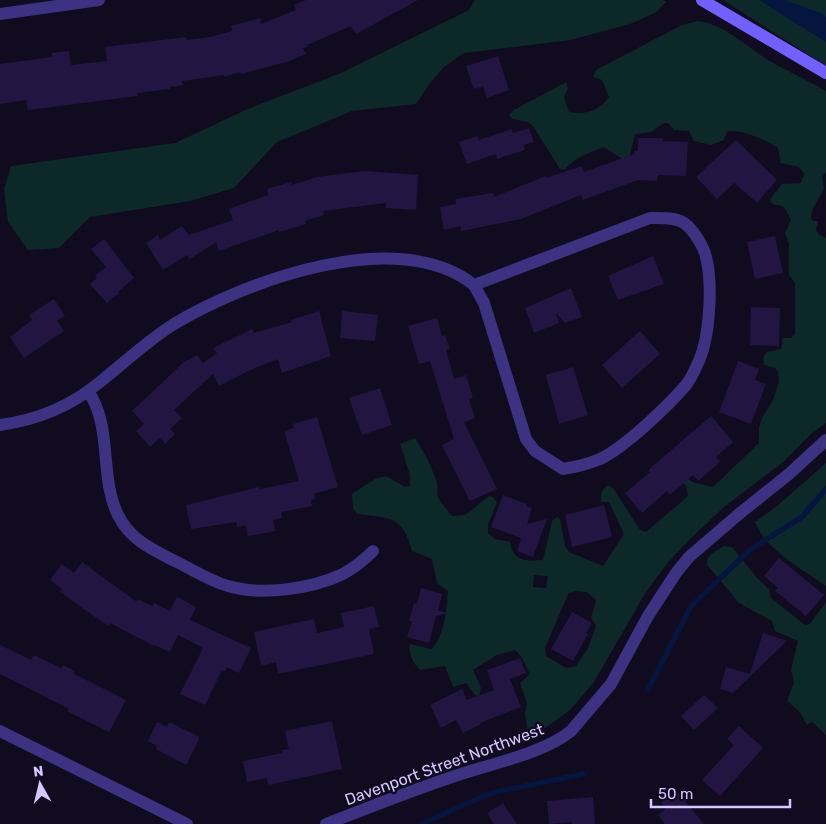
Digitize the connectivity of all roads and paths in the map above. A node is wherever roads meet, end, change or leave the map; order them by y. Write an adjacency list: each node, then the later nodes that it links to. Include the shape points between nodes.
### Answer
1 (99, 0): 3 (street)
2 (702, 0): 4 (main road)
3 (0, 14)
4 (826, 73)
5 (474, 285): 5 (street, via 650,218 684,223 699,240 706,257 709,280 704,350 687,383 625,443 602,458 564,469 535,451 526,439 484,303); 6 (street, via 441,267 392,258 348,262 286,274 224,298 174,324)
6 (88, 391): 7 (street, via 52,412); 9 (street, via 100,417 114,504 126,527 145,545 222,585 260,592 329,579 356,566)
7 (0, 425)
8 (826, 440): 12 (street, Davenport Street Northwest, via 689,557 648,616 611,684 571,731 528,753 417,789)
9 (373, 551)
10 (0, 732): 11 (street)
11 (187, 824)
12 (326, 824)

